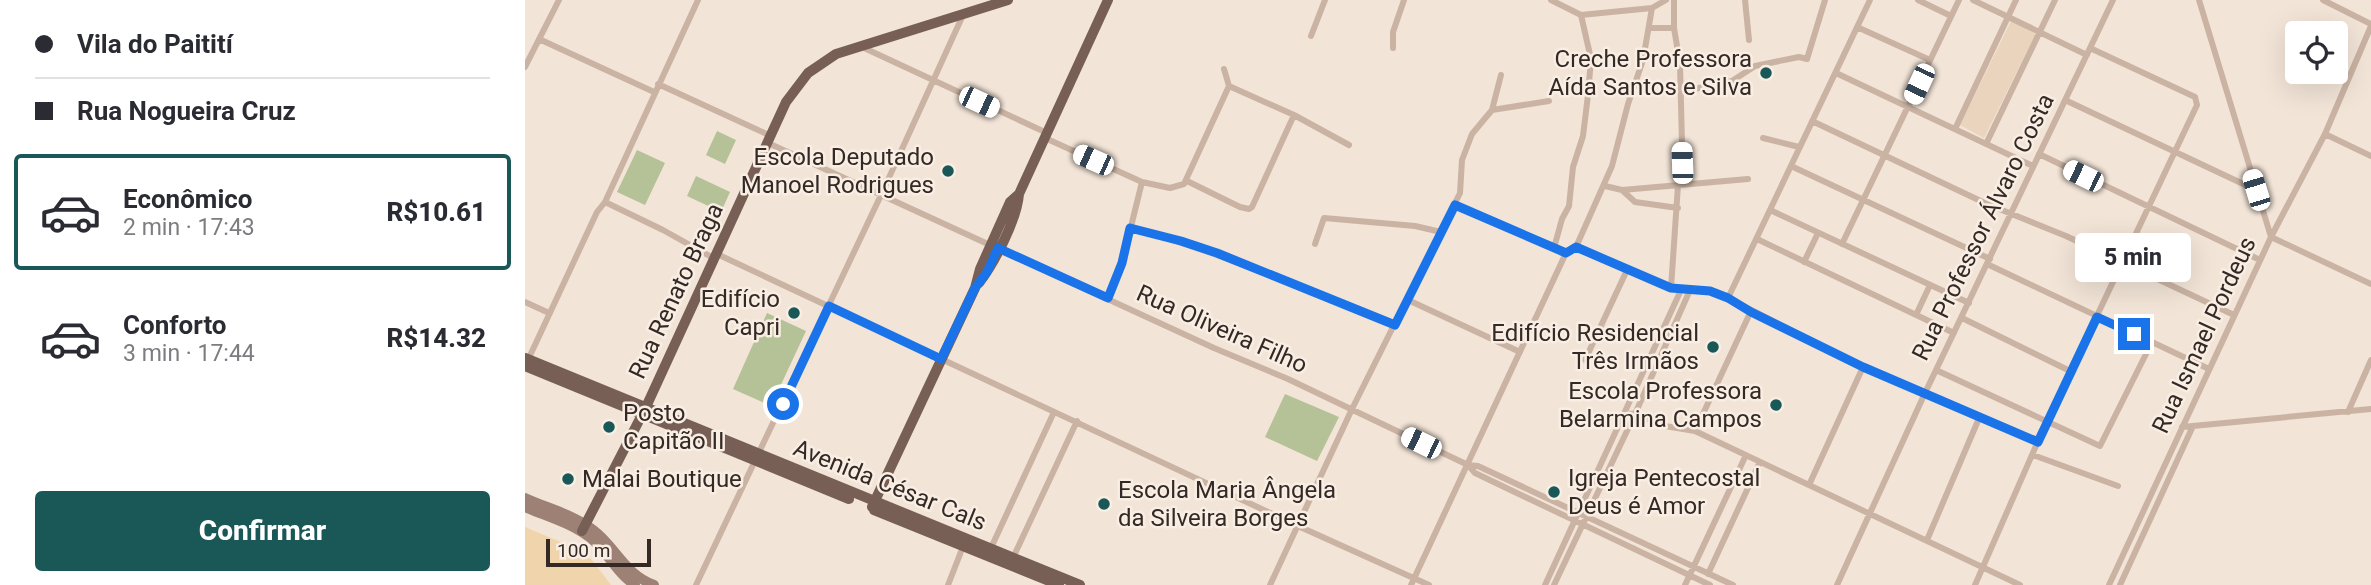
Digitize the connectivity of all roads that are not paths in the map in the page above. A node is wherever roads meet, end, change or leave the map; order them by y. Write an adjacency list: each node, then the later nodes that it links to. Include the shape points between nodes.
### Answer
1 (559, 0): 32 (street)
2 (698, 0): 44 (street)
3 (1007, 0): 22 (main road, Rua Renato Braga)
4 (1108, 0): 54 (main road)
5 (1325, 0): 31 (street)
6 (1404, 0): 35 (street)
7 (1551, 0): 23 (street)
8 (1666, 0): 21 (street)
9 (1674, 0): 29 (street)
10 (1745, 0): 33 (street)
11 (1825, 0): 45 (street, via 1803,59 1755,66 1732,81)
12 (1870, 0): 27 (street)
13 (1918, 0): 24 (street)
14 (1959, 0): 24 (street)
15 (1973, 0): 25 (street)
16 (2016, 0): 25 (street)
17 (2055, 0): 30 (street)
18 (2113, 0): 36 (street, Rua Professor Álvaro Costa)
19 (2199, 0): 72 (street)
20 (2323, 0): 26 (street)
21 (1651, 8): 23 (street); 28 (street)
22 (964, 13): 34 (main road, Rua Renato Braga); 42 (street)
23 (1581, 15): 90 (street, via 1591,59 1588,95 1569,206)
24 (1951, 16): 37 (street)
25 (2008, 17): 30 (street); 52 (street)
26 (2371, 25): 53 (street, Rua Ismael Pordeus)
27 (1857, 27): 37 (street); 40 (street)
28 (1649, 28): 29 (street); 70 (street)
29 (1674, 28): 45 (street)
30 (2040, 32): 36 (street); 57 (street)
31 (1311, 36)
32 (540, 39): 38 (street); 44 (street, Rua Oliveira Filho)
33 (1749, 40)
34 (860, 46): 42 (street); 56 (main road, Rua Renato Braga, via 836,54 808,73 786,102)
35 (1393, 48)
36 (2088, 51): 47 (street, Rua Professor Álvaro Costa); 61 (street, via 2195,97 2197,105)
37 (1930, 60): 48 (street)
38 (525, 68)
39 (1224, 69): 43 (street)
40 (1836, 73): 48 (street); 51 (street)
41 (1501, 75): 49 (street)
42 (934, 80): 54 (street); 73 (street)
43 (1230, 86): 50 (street); 67 (street)
44 (656, 88): 56 (street, Rua Oliveira Filho); 75 (street)
45 (1680, 92): 69 (street)
46 (1549, 100): 49 (street)
47 (2065, 100): 61 (street); 62 (street, Rua Professor Álvaro Costa)
48 (1907, 108): 52 (street); 60 (street)
49 (1492, 110): 76 (street, via 1470,138)
50 (1294, 115): 58 (street); 67 (street, via 1252,207 1245,209)
51 (1812, 121): 59 (street); 60 (street)
52 (1955, 129): 57 (street)
53 (2325, 134): 63 (street); 84 (street, Rua Ismael Pordeus)
54 (1046, 135): 68 (street); 88 (main road, via 1018,206)
55 (1763, 138): 59 (street)
56 (770, 139): 73 (street, Rua Oliveira Filho); 92 (main road, Rua Renato Braga)
57 (1986, 144): 65 (street)
58 (1349, 145)
59 (1799, 147): 64 (street)
60 (1884, 153): 74 (street); 80 (street)
61 (2174, 153): 72 (street); 77 (street)
62 (2039, 155): 65 (street, Rua Professor Álvaro Costa); 77 (street)
63 (2371, 156)
64 (1791, 166): 74 (street); 79 (street)
65 (2033, 166): 80 (street, Rua Professor Álvaro Costa)
66 (1748, 179): 69 (street)
67 (1187, 181): 68 (street, via 1170,188)
68 (1142, 182): 81 (street)
69 (1681, 185): 71 (street); 78 (street)
70 (1605, 186): 71 (street); 89 (street)
71 (1622, 190): 78 (street, via 1635,202)
72 (2256, 190): 84 (street)
73 (882, 193): 88 (street, Rua Oliveira Filho); 108 (street)
74 (1864, 200): 87 (street); 94 (street)
75 (605, 202): 92 (street); 110 (street)
76 (1455, 205): 82 (street); 90 (street)
77 (2149, 207): 93 (street); 96 (street)
78 (1678, 208): 100 (street)
79 (1770, 210): 83 (street); 85 (street)
80 (2012, 213): 94 (street, Rua Professor Álvaro Costa); 96 (street)
81 (1130, 228): 103 (street); 115 (street, via 1217,253)
82 (1441, 232): 86 (street, via 1324,218); 105 (street)
83 (1818, 233): 87 (street); 95 (street)
84 (2270, 237): 93 (street, Rua Ismael Pordeus); 98 (street)
85 (1757, 239): 95 (street); 104 (street)
86 (1315, 244)
87 (1842, 244): 99 (street)
88 (995, 246): 103 (street, Rua Oliveira Filho); 119 (main road, via 987,272)
89 (1576, 247): 91 (street); 97 (street)
90 (1555, 248): 91 (street)
91 (1566, 253): 118 (street)
92 (716, 256): 108 (street); 130 (main road, Rua Renato Braga)
93 (2260, 260): 112 (street, Rua Ismael Pordeus)
94 (1989, 261): 107 (street, Rua Professor Álvaro Costa); 113 (street)
95 (1804, 262): 111 (street)
96 (2123, 262): 112 (street); 113 (street)
97 (1627, 270): 100 (street); 120 (street)
98 (2371, 284)
99 (1930, 285): 107 (street); 111 (street)
100 (1671, 288): 102 (street)
101 (1690, 289): 102 (street); 104 (street); 134 (street)
102 (1681, 290): 133 (street)
103 (1108, 298): 128 (street, Rua Oliveira Filho)
104 (1728, 298): 109 (street)
105 (1408, 300): 115 (street); 118 (street)
106 (525, 302): 110 (street)
107 (1969, 303): 114 (street, Rua Professor Álvaro Costa)
108 (829, 306): 119 (street); 146 (street)
109 (1751, 312): 123 (street); 142 (street)
110 (549, 313): 122 (street)
111 (1916, 315): 116 (street)
112 (2234, 315): 124 (street, Rua Ismael Pordeus)
113 (2097, 317): 117 (street); 126 (street)
114 (1962, 318): 116 (street, Rua Professor Álvaro Costa); 126 (street)
115 (1395, 325): 128 (street)
116 (1954, 333): 125 (street, Rua Professor Álvaro Costa)
117 (2152, 342): 124 (street); 137 (street, via 2099,446)
118 (1520, 352): 150 (street)
119 (941, 359): 131 (street); 157 (main road)
120 (1585, 360)
121 (2371, 360): 132 (street)
122 (526, 363): 130 (main road, Avenida César Cals)
123 (1863, 367): 127 (street); 151 (street)
124 (2209, 369): 139 (street, Rua Ismael Pordeus)
125 (1936, 370): 127 (street, Rua Professor Álvaro Costa); 137 (street)
126 (2070, 371): 137 (street)
127 (1924, 393): 135 (street); 161 (street, Rua Professor Álvaro Costa)
128 (1352, 409): 150 (street, Rua Oliveira Filho); 165 (street)
129 (2371, 410): 132 (street)
130 (644, 411): 146 (main road, Avenida César Cals); 166 (main road, Rua Renato Braga)
131 (1054, 412): 136 (street); 169 (street)
132 (2348, 412): 138 (street)
133 (1625, 413): 134 (street); 140 (street)
134 (1635, 414): 141 (street); 142 (street)
135 (1980, 416): 143 (street); 167 (street)
136 (1076, 421): 165 (street); 170 (street)
137 (2046, 423): 143 (street)
138 (2193, 426): 139 (street); 193 (street, Rua Ismael Pordeus)
139 (2182, 427): 192 (street, Rua Ismael Pordeus)
140 (1618, 428): 141 (street); 147 (street)
141 (1626, 431): 148 (street)
142 (1695, 431): 144 (street)
143 (2038, 442): 145 (street)
144 (1746, 455): 149 (street); 171 (street)
145 (2033, 455): 152 (street); 172 (street)
146 (757, 457): 157 (main road, Avenida César Cals); 179 (street)
147 (1604, 458): 148 (street); 160 (street)
148 (1612, 461): 162 (street)
149 (1760, 462): 151 (street); 173 (street)
150 (1468, 466): 153 (street, Rua Oliveira Filho); 154 (street, Rua Oliveira Filho); 175 (street)
151 (1808, 485): 161 (street)
152 (2118, 486)
153 (1527, 488): 154 (street); 156 (street, Rua Oliveira Filho)
154 (1524, 496): 159 (street, Rua Oliveira Filho)
155 (525, 498): 166 (main road)
156 (1555, 501): 159 (street); 160 (street, Rua Oliveira Filho)
157 (873, 506): 168 (main road, Avenida César Cals)
158 (525, 508): 166 (main road)
159 (1551, 509): 163 (street, Rua Oliveira Filho)
160 (1579, 512): 162 (street, Rua Oliveira Filho); 163 (street)
161 (1869, 513): 167 (street); 189 (street, Rua Professor Álvaro Costa)
162 (1586, 516): 164 (street); 171 (street, Rua Oliveira Filho)
163 (1575, 520): 164 (street, Rua Oliveira Filho); 185 (street)
164 (1583, 524): 174 (street, Rua Oliveira Filho); 186 (street)
165 (1297, 526): 175 (street); 183 (street)
166 (584, 528): 177 (main road); 178 (main road, via 598,534 633,574)
167 (1927, 540): 172 (street)
168 (964, 543): 169 (main road, Avenida César Cals); 180 (street)
169 (989, 553): 170 (main road, Avenida César Cals)
170 (1012, 561): 181 (main road, Avenida César Cals); 182 (main road, Avenida César Cals)
171 (1694, 566): 173 (street, Rua Oliveira Filho); 174 (street)
172 (1983, 568): 190 (street); 191 (street)
173 (1708, 573): 176 (street); 188 (street, Rua Oliveira Filho)
174 (1689, 575): 176 (street, Rua Oliveira Filho); 187 (street)
175 (1413, 582): 184 (street)
176 (1705, 584)
177 (635, 585)
178 (654, 585)
179 (696, 585)
180 (948, 585)
181 (1059, 585)
182 (1080, 585)
183 (1270, 585)
184 (1429, 585)
185 (1545, 585)
186 (1553, 585)
187 (1685, 585)
188 (1733, 585)
189 (1837, 585)
190 (1975, 585)
191 (2020, 585)
192 (2109, 585)
193 (2120, 585)

